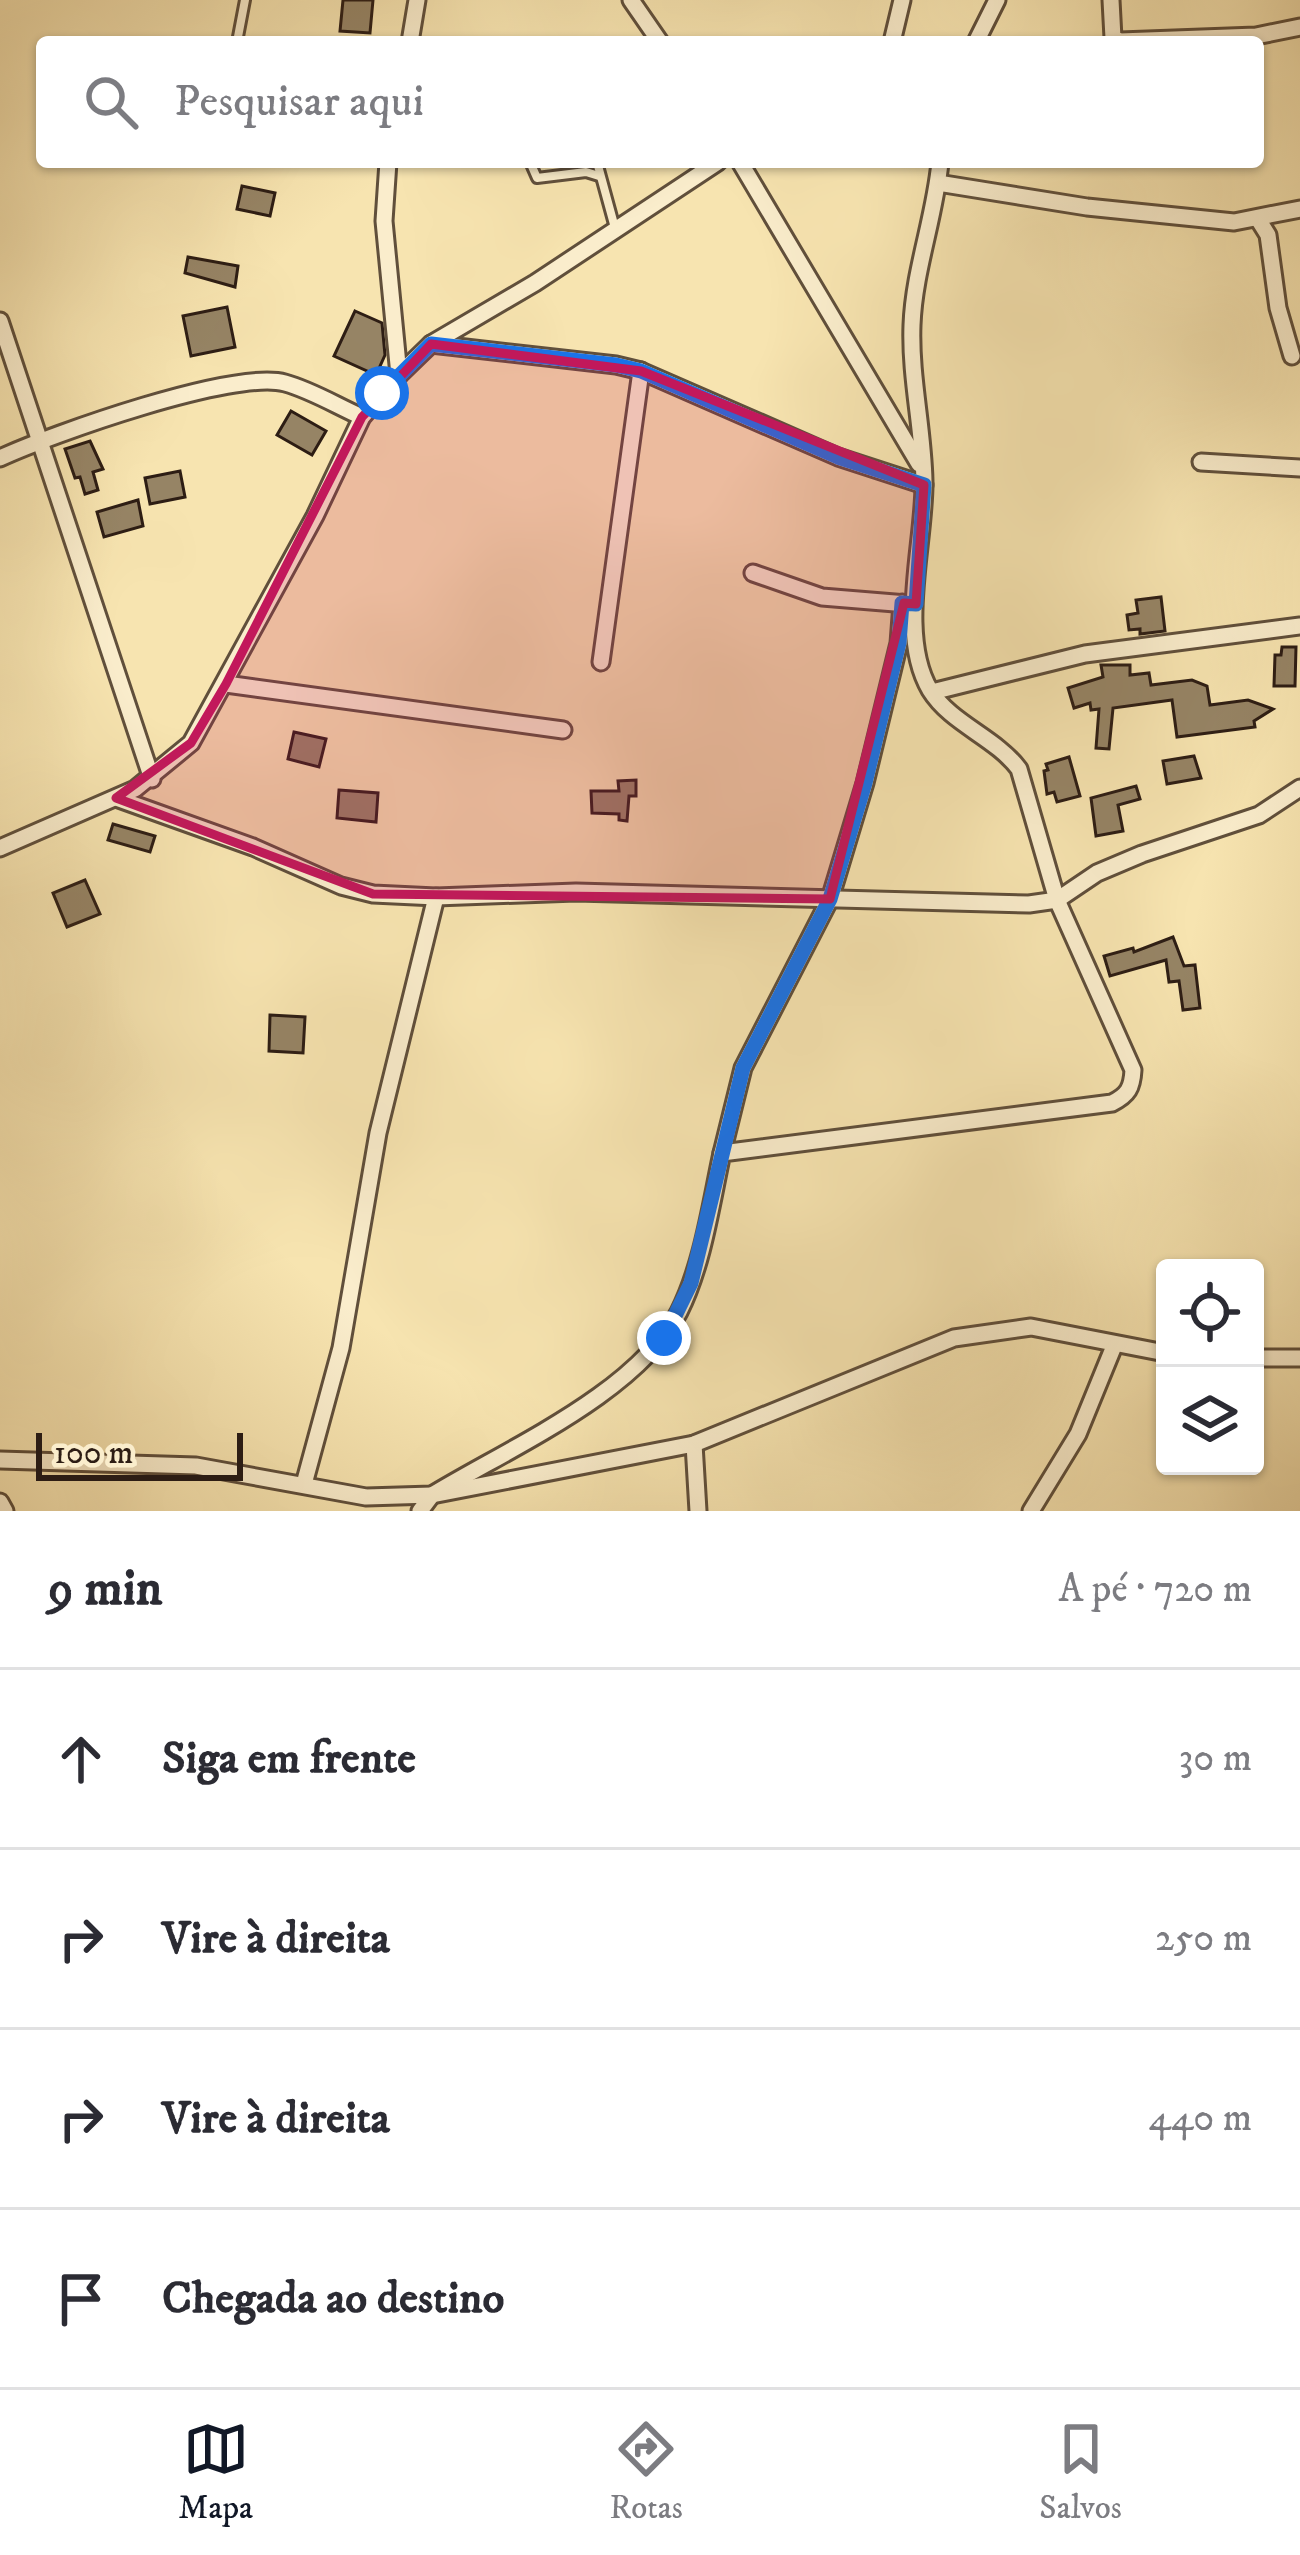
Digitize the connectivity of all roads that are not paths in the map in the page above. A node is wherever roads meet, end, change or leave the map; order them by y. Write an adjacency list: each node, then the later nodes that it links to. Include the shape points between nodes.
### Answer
1 (245, 0): 8 (lane)
2 (417, 0): 9 (street)
3 (631, 0): 10 (street)
4 (902, 0): 11 (street)
5 (997, 0): 12 (street)
6 (1111, 0): 13 (street)
7 (1300, 27): 14 (street)
8 (238, 36)
9 (411, 36)
10 (656, 36)
11 (893, 36)
12 (979, 36)
13 (1113, 36)
14 (1256, 36)
15 (388, 168): 30 (street, via 384,221)
16 (533, 168): 21 (lane, via 537,178)
17 (598, 168): 21 (lane)
18 (709, 168): 25 (street)
19 (743, 168): 36 (street)
20 (939, 168): 22 (street)
21 (599, 176): 25 (lane)
22 (938, 183): 24 (street, via 1142,214); 36 (street, via 911,322)
23 (1300, 209): 24 (street)
24 (1258, 219): 28 (street)
25 (616, 230): 27 (street)
26 (0, 321): 32 (street)
27 (431, 344): 29 (street); 30 (street)
28 (1292, 356)
29 (641, 371): 36 (street, via 838,457); 40 (street)
30 (399, 375): 31 (street)
31 (362, 417): 32 (street, via 286,383 247,381); 41 (street)
32 (40, 440): 33 (street); 44 (street)
33 (0, 458)
34 (1201, 462): 35 (street)
35 (1300, 468)
36 (923, 479): 38 (street)
37 (753, 573): 38 (street, via 822,597)
38 (909, 604): 42 (street); 49 (street)
39 (1300, 626): 42 (street, via 1085,654)
40 (602, 662)
41 (226, 684): 43 (street); 44 (street, via 191,743)
42 (932, 692): 50 (street, via 1018,769)
43 (563, 730)
44 (152, 779): 46 (street)
45 (1300, 788): 50 (street, via 1259,815 1097,873)
46 (116, 798): 47 (street); 48 (street, via 341,886)
47 (0, 848)
48 (436, 897): 49 (street); 58 (street, via 378,1133 341,1348)
49 (830, 899): 50 (street); 51 (street, via 743,1068)
50 (1057, 900): 51 (street, via 1133,1070 1126,1096)
51 (722, 1153): 59 (street, via 691,1283 664,1338 598,1398)
52 (1114, 1346): 53 (street); 56 (street, via 1031,1328 954,1338); 64 (street, via 1078,1434)
53 (1156, 1352)
54 (1264, 1358): 55 (street)
55 (1300, 1358)
56 (694, 1444): 59 (street); 63 (street)
57 (0, 1460): 58 (street, via 196,1466)
58 (304, 1484): 59 (street, via 366,1497)
59 (431, 1495): 62 (street)
60 (0, 1502): 61 (street)
61 (5, 1511)
62 (420, 1511)
63 (698, 1511)
64 (1031, 1511)

